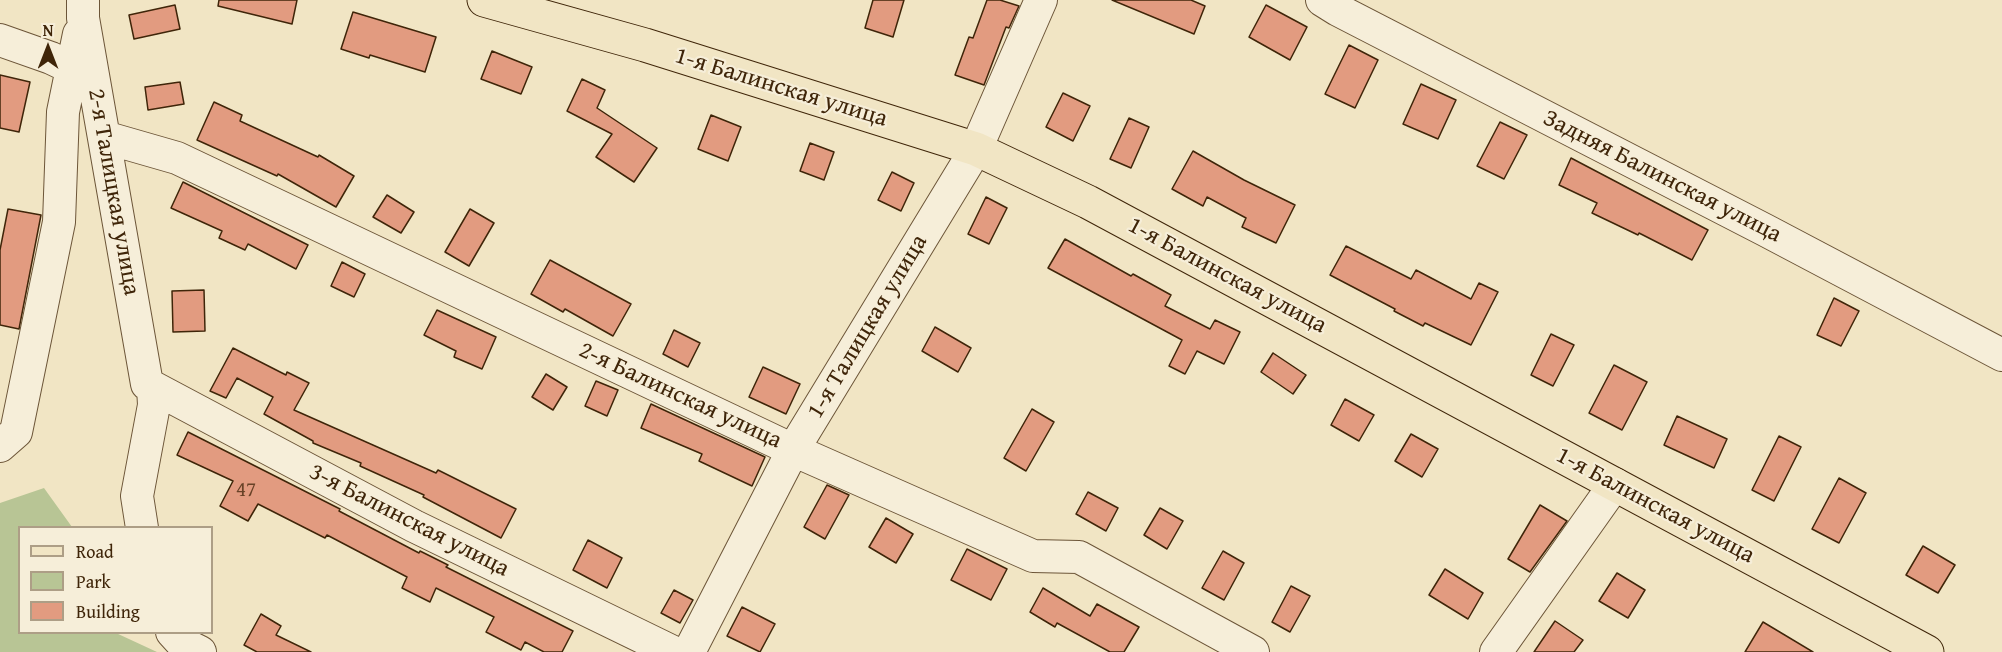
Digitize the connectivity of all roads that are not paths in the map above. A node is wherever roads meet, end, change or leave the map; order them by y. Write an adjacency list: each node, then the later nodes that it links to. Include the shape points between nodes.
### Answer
1 (484, 0): 8 (main road, 1-я Балинская улица, via 657,49)
2 (1041, 0): 8 (street, 1-я Талицкая улица)
3 (1332, 3): 9 (street, Задняя Балинская улица)
4 (83, 9): 6 (street); 7 (street, 2-я Талицкая улица)
5 (0, 40): 6 (street)
6 (72, 69): 11 (street, via 63,112 55,244 16,432)
7 (104, 137): 10 (street, 2-я Талицкая улица); 12 (street, 2-я Балинская улица, via 177,158)
8 (976, 149): 12 (street, 1-я Талицкая улица); 13 (main road, 1-я Балинская улица, via 1088,201)
9 (2002, 355)
10 (150, 386): 14 (street, 2-я Талицкая улица, via 154,405 137,496); 17 (street, 3-я Балинская улица, via 414,526)
11 (0, 446)
12 (793, 450): 18 (street, 1-я Талицкая улица); 19 (street, 2-я Балинская улица, via 1033,556 1079,557)
13 (1615, 484): 20 (street); 21 (main road, 1-я Балинская улица)
14 (142, 526)
15 (173, 634): 16 (street)
16 (200, 652)
17 (673, 652)
18 (689, 652)
19 (1253, 652)
20 (1496, 652)
21 (1927, 652)

